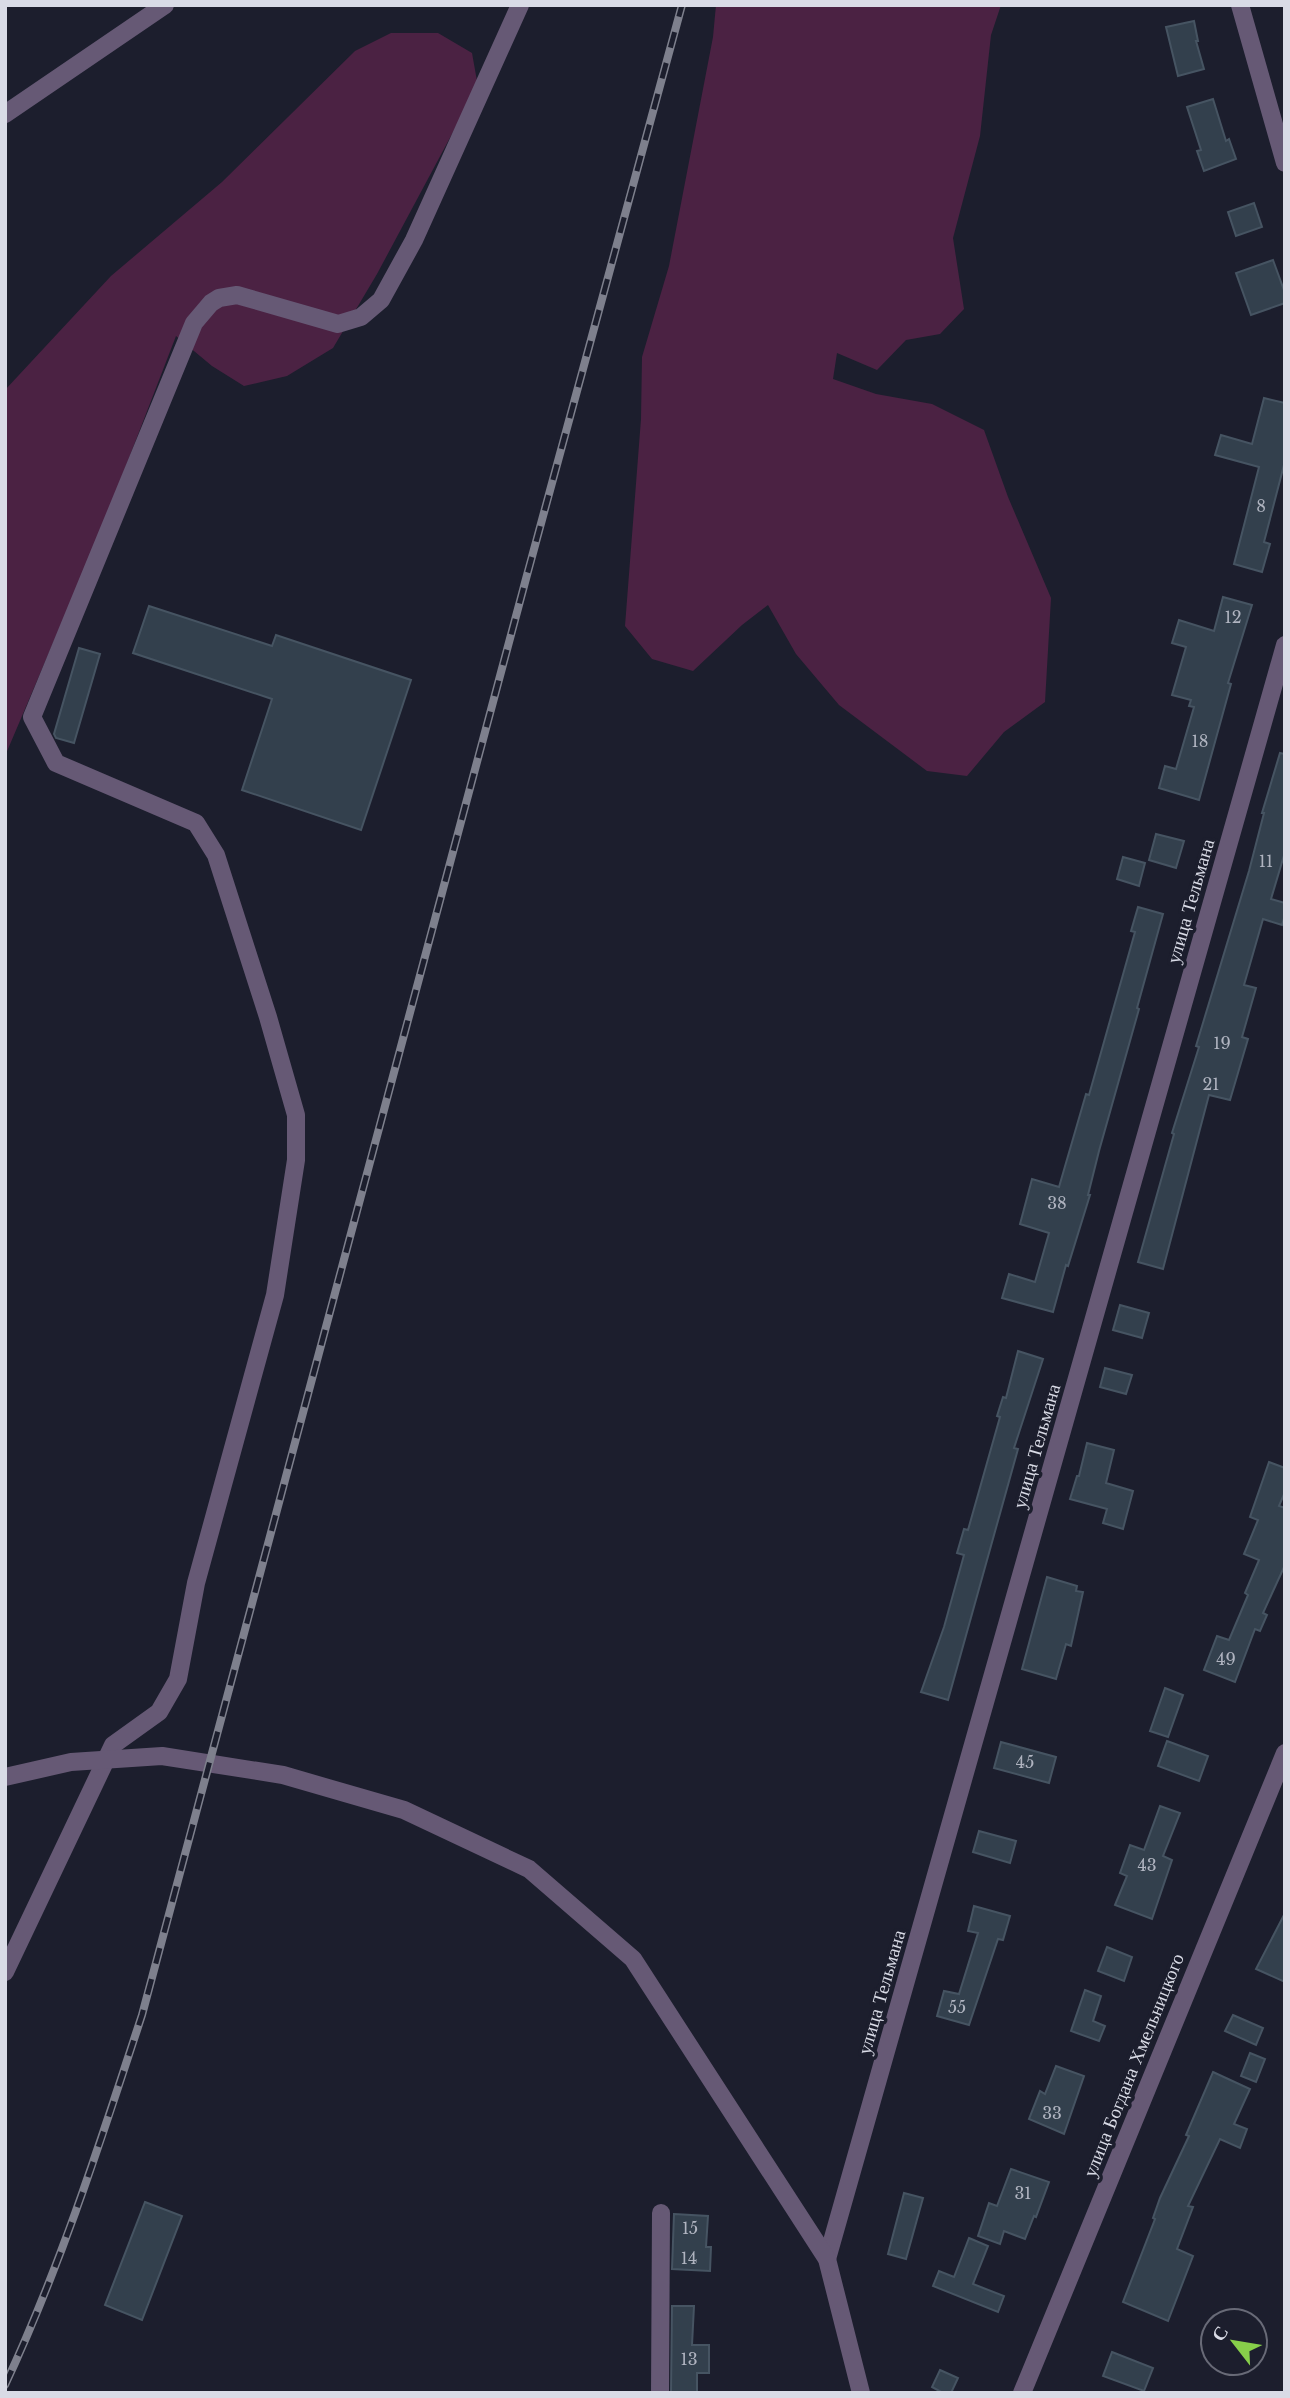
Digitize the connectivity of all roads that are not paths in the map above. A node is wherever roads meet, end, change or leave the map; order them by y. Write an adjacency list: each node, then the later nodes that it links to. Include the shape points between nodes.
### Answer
1 (165, 5): 4 (street)
2 (520, 5): 9 (street, via 414,240 381,300 361,317 338,324 237,295 211,303 194,323 32,717 56,763 196,823 216,856 296,1115 296,1160 275,1295 196,1583 178,1679 159,1712 113,1745)
3 (1240, 5): 5 (street)
4 (5, 114)
5 (1285, 163)
6 (1285, 645): 11 (street, улица Тельмана)
7 (1285, 1753): 14 (street, улица Богдана Хмельницкого)
8 (5, 1777): 11 (street, via 71,1762 162,1756 283,1775 404,1810 528,1870 633,1959)
9 (5, 1972)
10 (661, 2213): 12 (street)
11 (827, 2259): 13 (street)
12 (660, 2393)
13 (861, 2393)
14 (1022, 2393)

